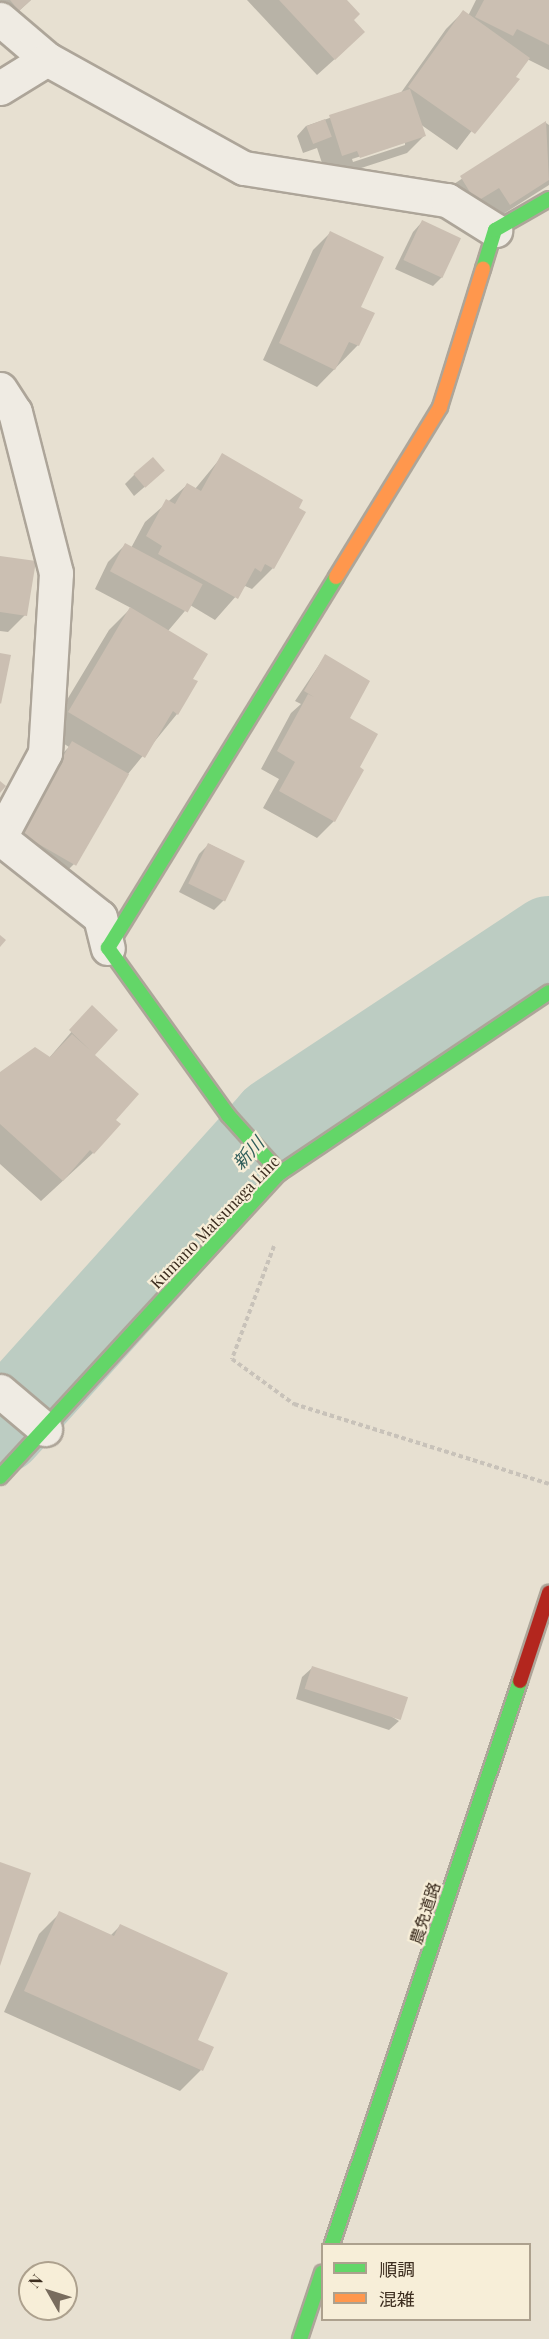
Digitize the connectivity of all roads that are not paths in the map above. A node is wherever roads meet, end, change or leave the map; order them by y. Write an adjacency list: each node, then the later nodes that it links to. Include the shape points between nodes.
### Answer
1 (0, 19): 2 (street)
2 (47, 59): 3 (street); 5 (street, via 244,168 447,200)
3 (0, 88)
4 (549, 199): 5 (street)
5 (495, 230): 8 (street, via 440,407)
6 (0, 389): 7 (street, via 15,412 56,573 45,753)
7 (0, 838): 8 (street, via 100,917)
8 (108, 948): 10 (street, via 228,1115)
9 (549, 992): 10 (street, Kumano Matsunaga Line)
10 (280, 1173): 12 (street, Kumano Matsunaga Line)
11 (0, 1391): 12 (street)
12 (45, 1429): 13 (street, Kumano Matsunaga Line)
13 (0, 1477)
14 (549, 1593): 15 (street, 農免道路)
15 (332, 2243)
16 (321, 2276): 17 (street)
17 (300, 2339)

